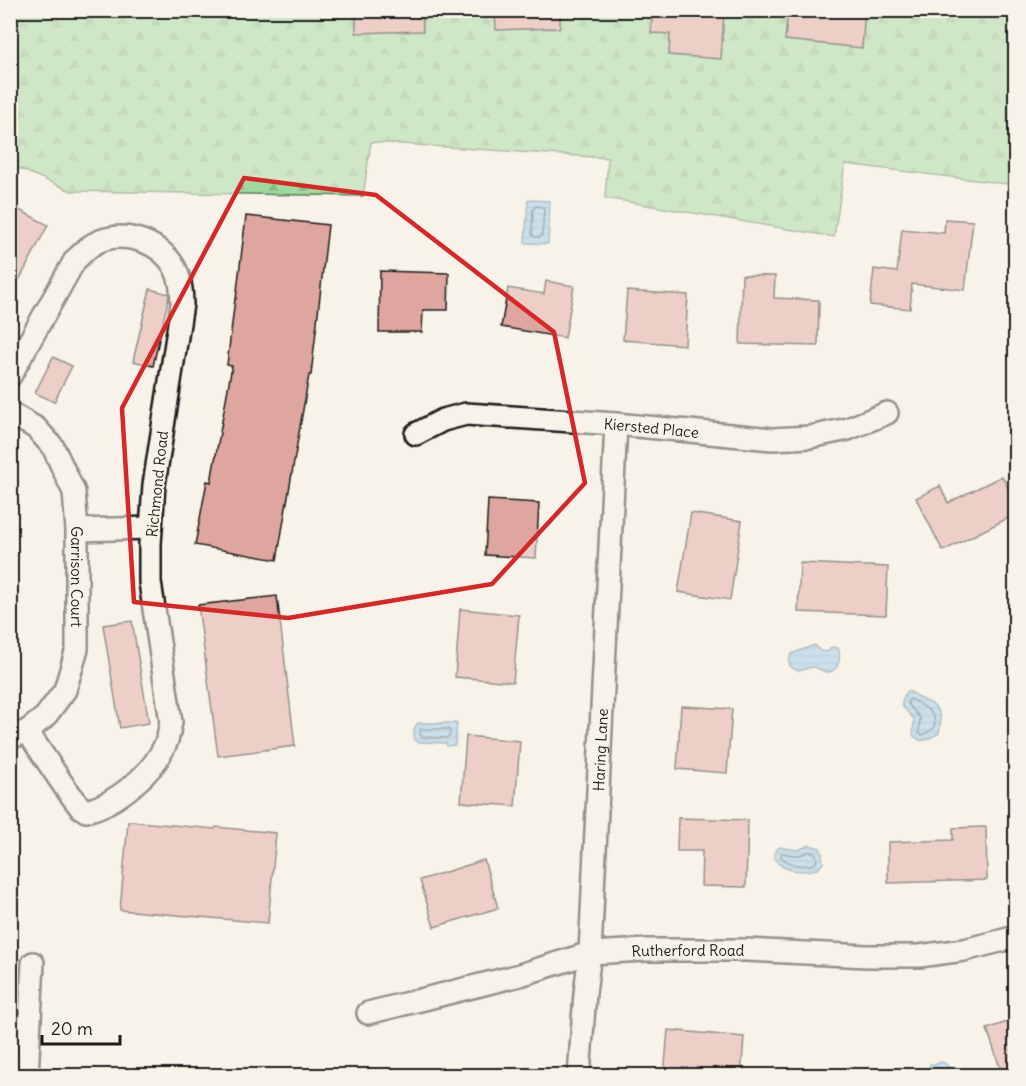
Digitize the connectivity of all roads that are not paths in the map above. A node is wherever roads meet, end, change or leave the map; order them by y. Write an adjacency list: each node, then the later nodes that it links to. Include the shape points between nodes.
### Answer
1 (10, 376): 6 (street, Richmond Road, via 75,260 90,246 110,238 129,237 163,252 182,285 182,304)
2 (10, 413): 7 (street, Garrison Court, via 36,429 53,447 74,492)
3 (887, 413): 4 (street, Kiersted Place, via 848,429 772,439)
4 (616, 424): 5 (street, Kiersted Place, via 466,414); 10 (street, Haring Lane)
5 (416, 434)
6 (151, 528): 7 (street); 8 (street, Richmond Road, via 150,582 171,722 156,761 111,801 86,811)
7 (78, 530): 8 (street, Garrison Court, via 77,649 64,690 45,717)
8 (19, 735)
9 (1016, 937): 10 (street, Rutherford Road, via 919,956 746,950)
10 (590, 953): 12 (street, Rutherford Road); 14 (street, Haring Lane)
11 (33, 963): 13 (street)
12 (368, 1013)
13 (27, 1076)
14 (579, 1076)

